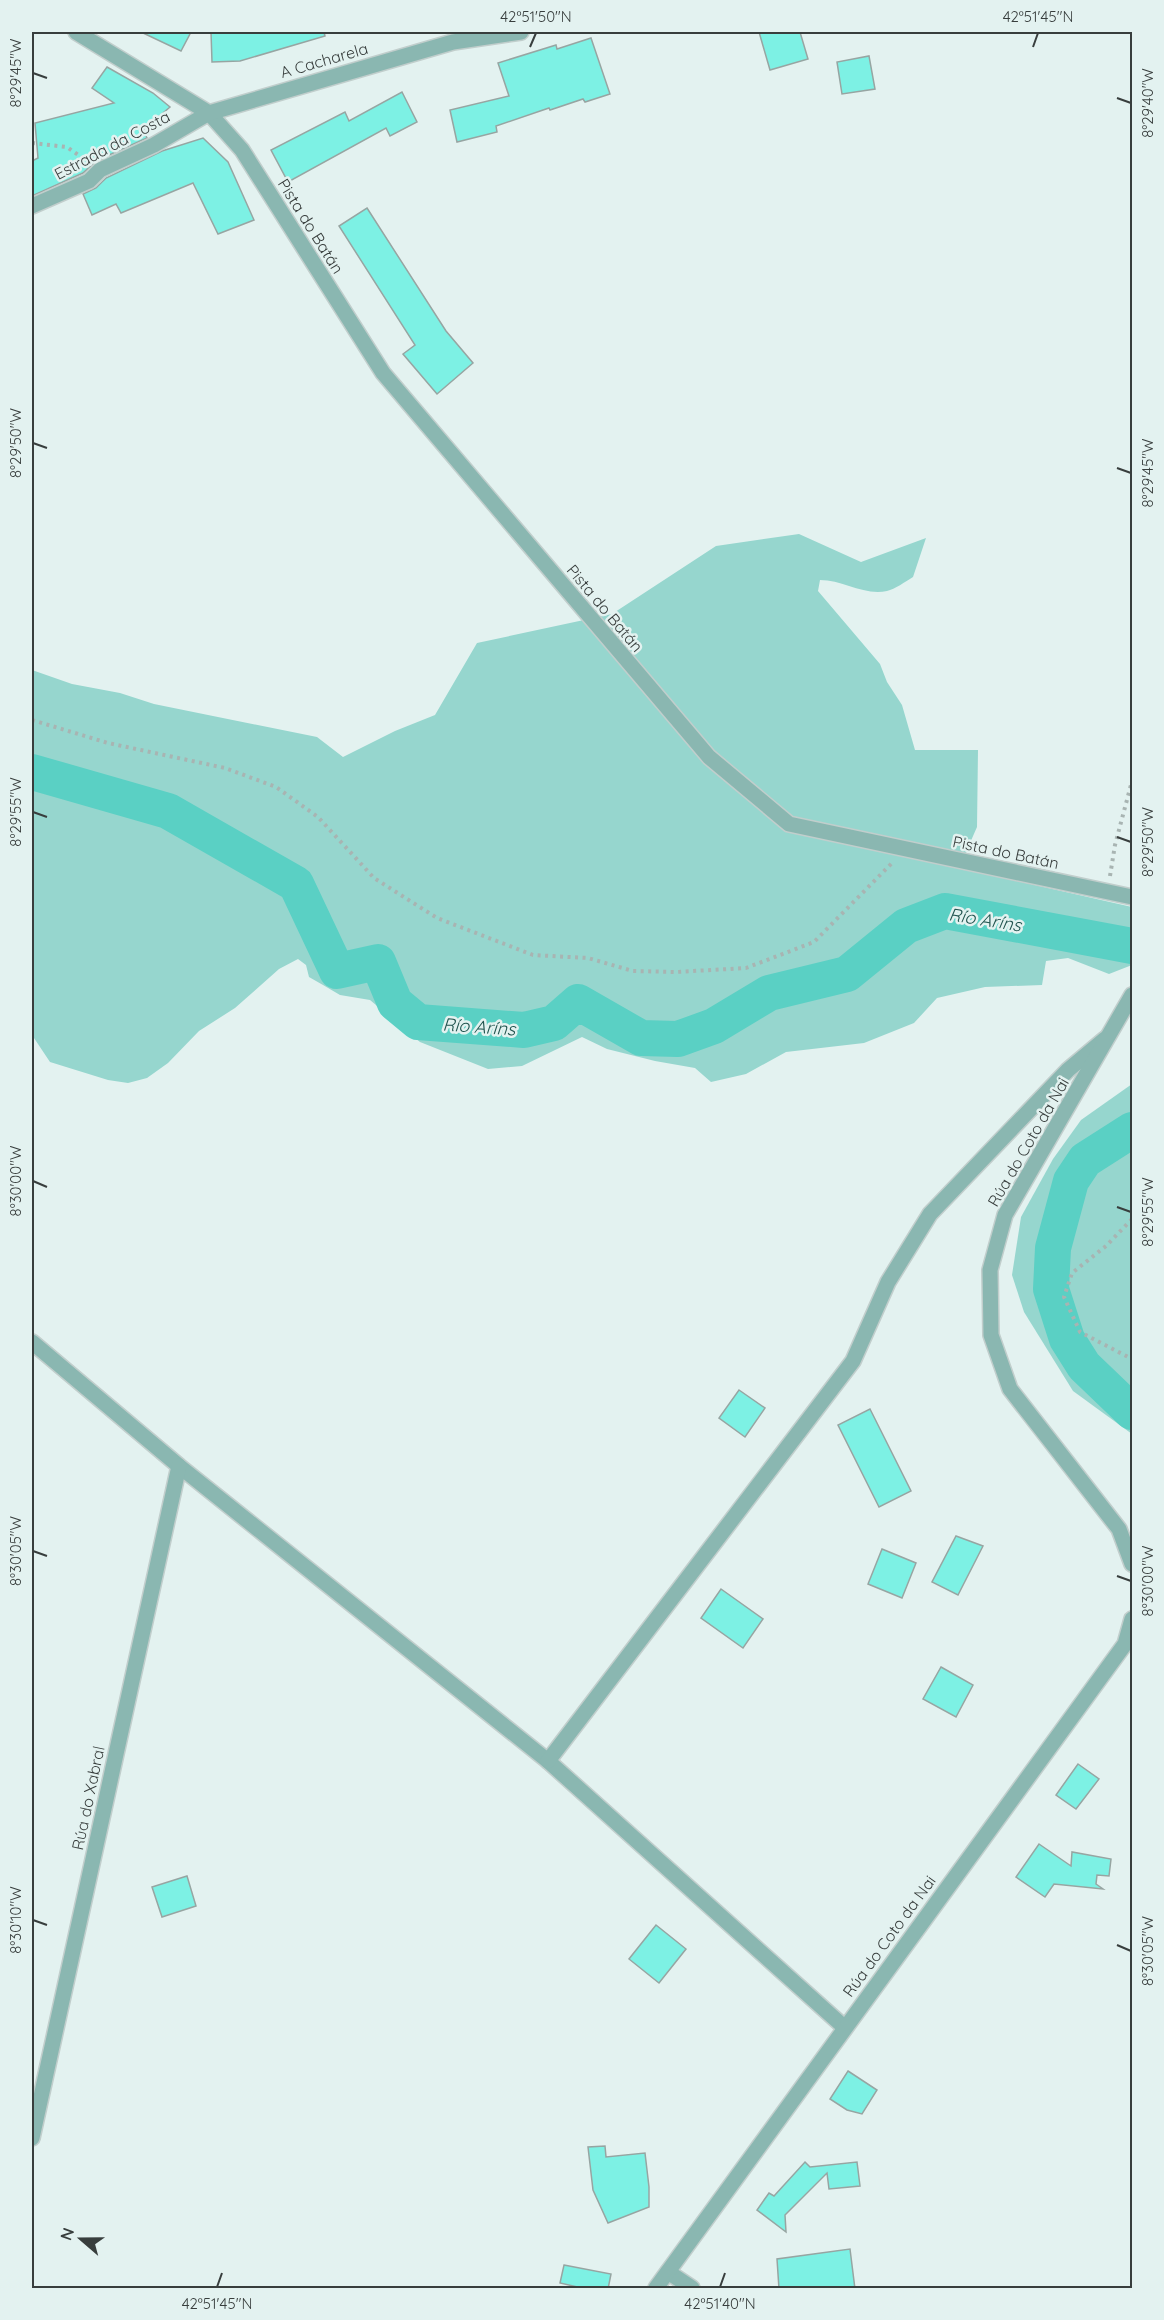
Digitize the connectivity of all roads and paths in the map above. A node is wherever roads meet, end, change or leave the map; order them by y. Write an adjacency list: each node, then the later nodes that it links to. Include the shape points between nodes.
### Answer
1 (76, 32): 3 (street, Pista do Batán)
2 (521, 32): 3 (street, A Cacharela, via 453,42)
3 (208, 113): 5 (street, Estrada da Costa, via 154,145); 9 (street, Pista do Batán, via 242,150 383,374 709,757 789,824)
4 (32, 143): 5 (path, via 67,147)
5 (100, 170): 6 (street, Estrada da Costa, via 89,181)
6 (32, 206)
7 (32, 720): 9 (path, via 108,743 225,768 276,787 318,817 374,878 437,918 533,954 588,958 633,971 746,968 814,942)
8 (1132, 782): 10 (path, via 1114,845)
9 (905, 850): 10 (street, Pista do Batán)
10 (1107, 891): 11 (street, Pista do Batán)
11 (1132, 897)
12 (1131, 997): 13 (street, Rúa do Coto da Nai)
13 (1110, 1035): 18 (street, Rúa do Coto da Nai, via 1005,1215 990,1270 991,1335 1010,1389 1119,1529); 20 (street, via 1068,1070 930,1214 888,1282 853,1361)
14 (1132, 1219): 16 (path, via 1072,1273 1064,1297 1080,1332)
15 (32, 1342): 17 (street)
16 (1132, 1359)
17 (179, 1466): 20 (street); 22 (street, Rúa do Xabral)
18 (1132, 1564)
19 (1132, 1619): 21 (street, Rúa do Coto da Nai, via 1125,1644)
20 (548, 1761): 21 (street)
21 (844, 2027): 23 (street, Rúa do Coto da Nai)
22 (32, 2138)
23 (668, 2272): 24 (street, Rúa do Coto da Nai); 25 (street)
24 (656, 2289)
25 (692, 2289)

